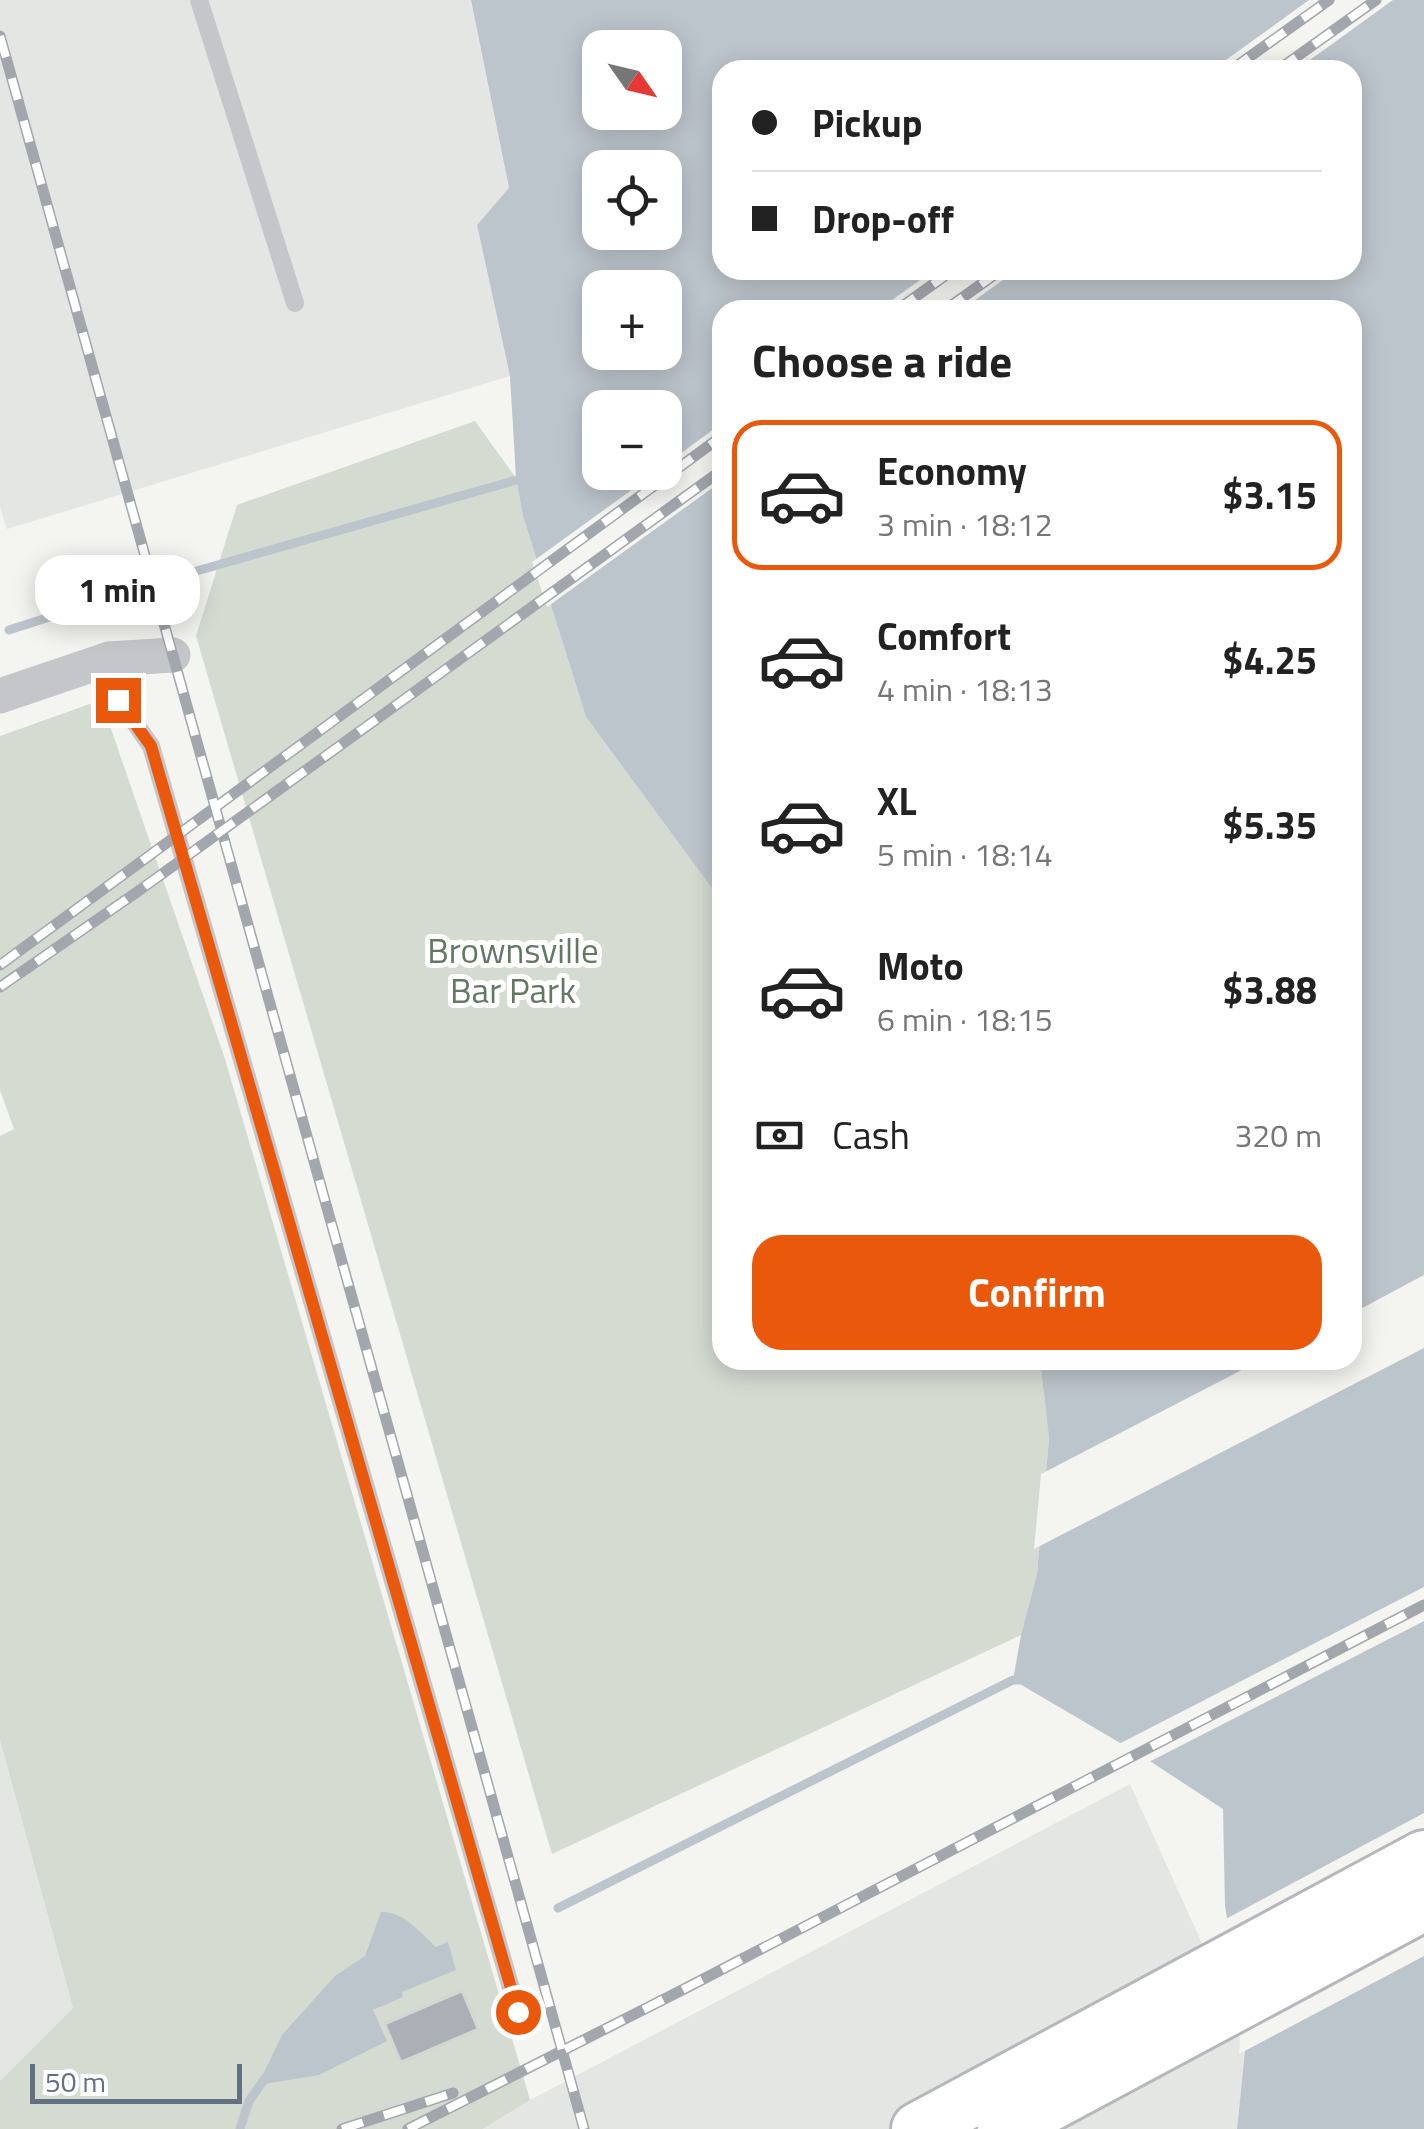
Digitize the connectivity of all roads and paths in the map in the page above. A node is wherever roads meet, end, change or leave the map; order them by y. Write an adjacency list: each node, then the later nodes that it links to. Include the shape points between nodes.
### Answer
1 (199, 0): 2 (lane)
2 (295, 303)
3 (173, 655): 4 (street)
4 (87, 666): 5 (street); 8 (lane, via 151,746)
5 (0, 696)
6 (1424, 1857): 9 (main road)
7 (1424, 1904): 10 (main road)
8 (518, 2012)
9 (918, 2129)
10 (1004, 2129)

